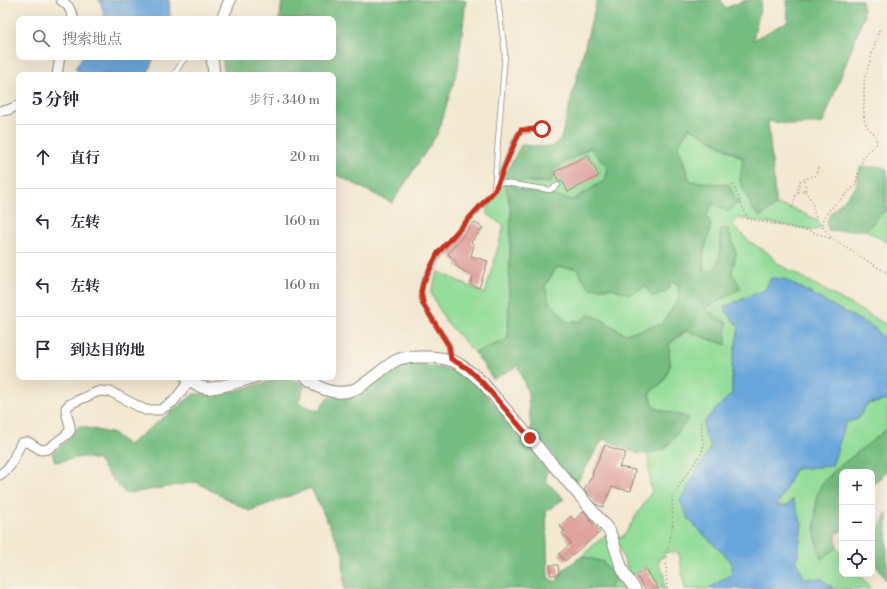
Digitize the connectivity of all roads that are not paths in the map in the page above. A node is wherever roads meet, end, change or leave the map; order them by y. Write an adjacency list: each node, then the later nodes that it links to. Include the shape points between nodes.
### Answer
1 (61, 0): 4 (street)
2 (230, 0): 5 (street)
3 (498, 0): 17 (lane, via 505,54)
4 (73, 16)
5 (224, 16)
6 (60, 60): 9 (street)
7 (184, 60): 10 (lane)
8 (212, 60): 11 (street)
9 (58, 72)
10 (176, 72)
11 (214, 72)
12 (16, 106): 13 (street)
13 (0, 111)
14 (542, 129): 15 (lane, via 521,130)
15 (499, 182): 16 (lane, via 550,190); 17 (lane)
16 (558, 184)
17 (494, 191): 18 (lane, via 438,253 423,283 423,304 449,346)
18 (451, 359): 22 (street, via 436,356 407,357 395,361 362,386 348,392 321,388); 24 (street, via 467,368 482,382 610,532 621,566)
19 (187, 380): 23 (street, via 173,402 160,410 145,410 111,392 99,391 70,404 66,408 70,431 48,449 41,450 28,442 21,443 10,466)
20 (190, 380): 21 (street, via 205,389)
21 (243, 380)
22 (310, 380)
23 (0, 475)
24 (635, 589)

